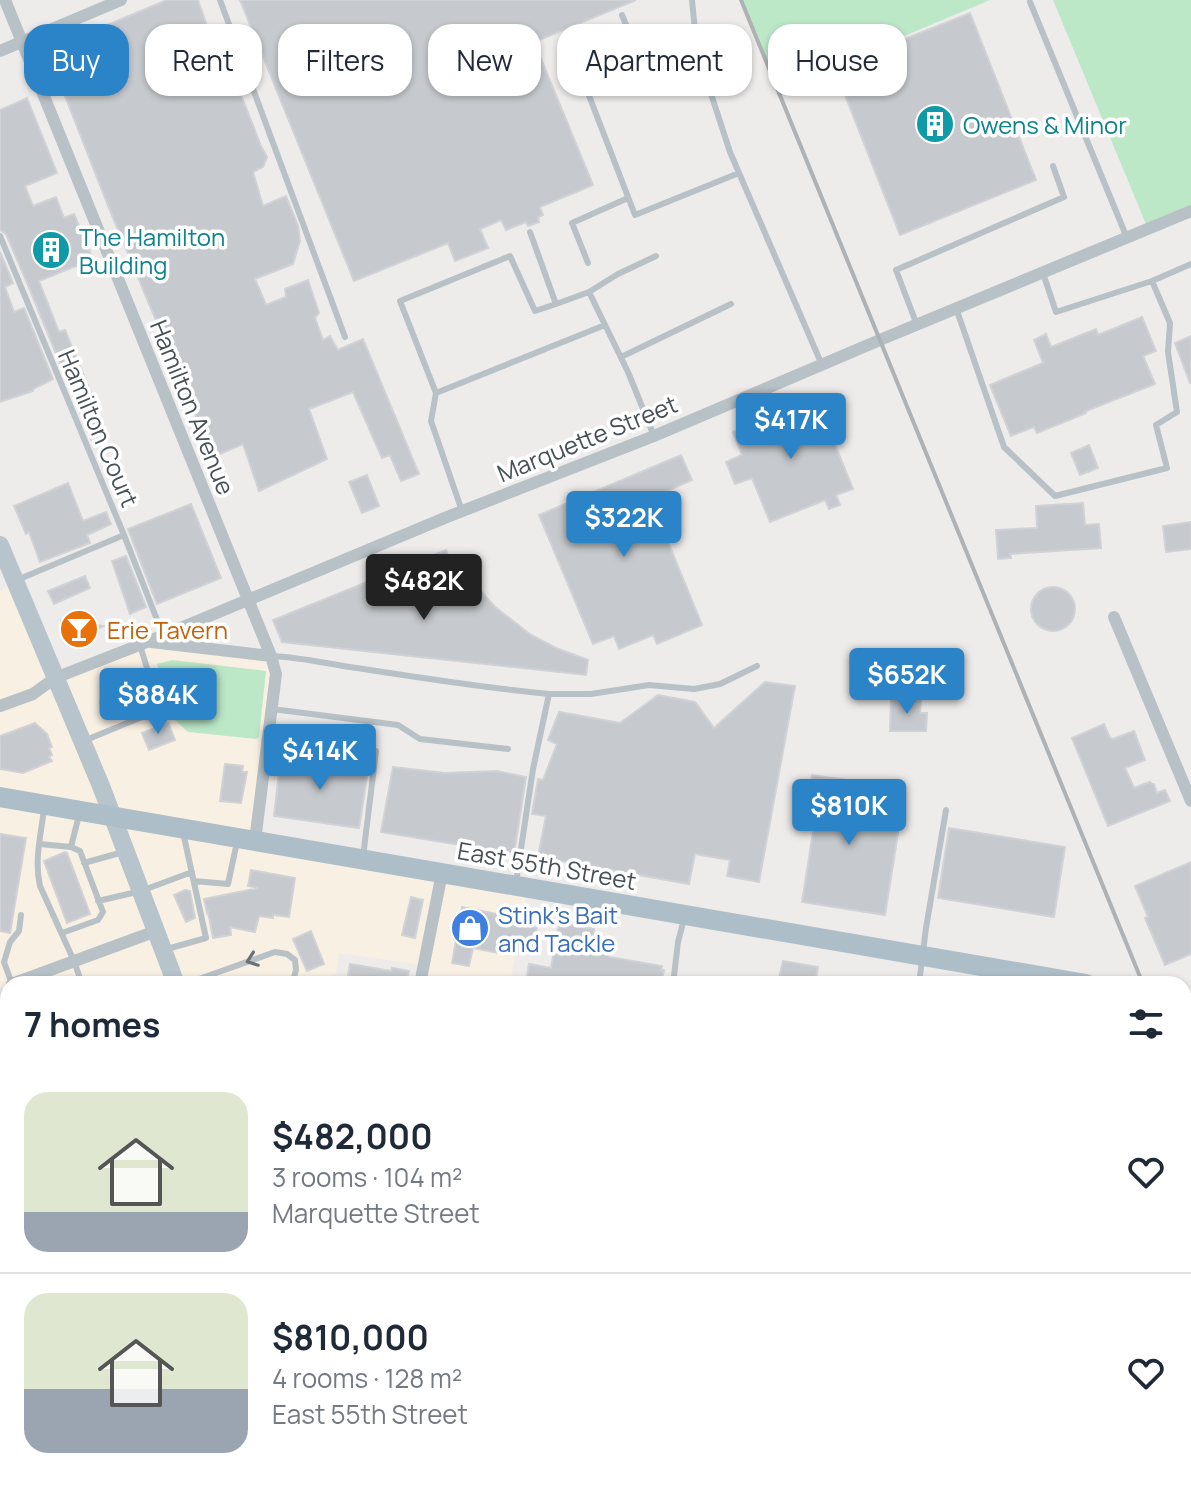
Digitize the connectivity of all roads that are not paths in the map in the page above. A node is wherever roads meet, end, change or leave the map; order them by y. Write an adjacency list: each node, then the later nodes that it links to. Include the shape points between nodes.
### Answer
1 (5, 0): 9 (street, Hamilton Avenue)
2 (121, 0): 9 (street)
3 (220, 0): 31 (lane)
4 (692, 0): 8 (lane)
5 (1030, 2): 19 (lane)
6 (622, 15): 7 (lane)
7 (626, 24)
8 (694, 24)
9 (22, 42): 10 (street); 40 (street, Hamilton Avenue)
10 (0, 51)
11 (589, 96): 15 (lane)
12 (712, 96): 14 (lane)
13 (1053, 166): 30 (lane, via 1064,197 896,270)
14 (739, 173): 15 (lane, via 635,215); 33 (lane)
15 (628, 198): 21 (lane, via 572,223)
16 (1191, 211): 19 (street, Marquette Street)
17 (530, 232): 26 (lane)
18 (0, 236): 37 (lane, Hamilton Court)
19 (1127, 238): 23 (street, Marquette Street)
20 (656, 256): 25 (lane)
21 (588, 263)
22 (1191, 264): 24 (lane)
23 (1043, 273): 24 (lane, via 1056,312); 28 (street, Marquette Street)
24 (1152, 281): 28 (lane, via 1170,323 1168,352 1177,412 1156,425 1167,468 1055,496 1004,447)
25 (589, 292): 26 (lane); 29 (lane)
26 (556, 304): 34 (lane, via 535,311 510,256 400,301)
27 (731, 304): 32 (lane)
28 (956, 308): 30 (street, Marquette Street)
29 (605, 325): 32 (lane); 34 (lane)
30 (917, 325): 33 (street, Marquette Street)
31 (345, 337)
32 (621, 357): 35 (lane)
33 (822, 365): 35 (street, Marquette Street)
34 (436, 393): 36 (lane, via 431,421)
35 (654, 436): 36 (street, Marquette Street)
36 (462, 511): 40 (street, Marquette Street)
37 (124, 535): 39 (lane); 42 (lane, Hamilton Court)
38 (0, 545): 39 (main road)
39 (15, 581): 46 (main road)
40 (247, 599): 42 (street, Marquette Street); 44 (street, Hamilton Avenue)
41 (1114, 617): 54 (street)
42 (163, 635): 43 (street, Marquette Street)
43 (143, 643): 44 (street); 46 (street, Marquette Street); 51 (lane, via 156,698 154,712)
44 (271, 656): 47 (lane); 49 (street, Hamilton Avenue, via 276,674)
45 (757, 666): 47 (lane, via 720,684 694,689 649,685)
46 (55, 678): 48 (street, Marquette Street, via 33,694); 51 (main road)
47 (549, 694): 69 (lane)
48 (0, 706)
49 (272, 709): 50 (street, Hamilton Avenue); 52 (lane, via 398,725 420,739)
50 (268, 736): 60 (street, Hamilton Avenue); 64 (lane, via 376,751)
51 (81, 742): 58 (main road)
52 (508, 749)
53 (0, 797): 55 (main road, East 55th Street)
54 (1191, 801)
55 (45, 805): 57 (main road, East 55th Street); 61 (lane)
56 (946, 810): 77 (lane)
57 (80, 811): 58 (main road, East 55th Street); 62 (lane)
58 (112, 817): 59 (main road, East 55th Street); 63 (main road)
59 (182, 829): 60 (main road, East 55th Street); 66 (lane)
60 (246, 840): 64 (main road, East 55th Street); 68 (lane, via 228,884)
61 (40, 844): 62 (lane); 75 (lane, via 40,886)
62 (71, 847): 65 (lane, via 80,851)
63 (126, 851): 65 (lane); 70 (main road)
64 (363, 860): 67 (main road, East 55th Street)
65 (84, 863): 71 (lane)
66 (192, 872): 68 (lane); 70 (lane)
67 (442, 873): 69 (main road, East 55th Street); 85 (street)
68 (194, 881): 76 (lane, via 206,938)
69 (516, 886): 73 (main road, East 55th Street)
70 (141, 891): 71 (lane); 74 (main road)
71 (98, 901): 75 (lane, via 103,912 98,920)
72 (21, 915): 79 (lane, via 4,962)
73 (685, 915): 77 (main road, East 55th Street); 86 (lane)
74 (156, 931): 76 (main road); 78 (street)
75 (62, 933): 78 (lane)
76 (163, 950): 82 (main road)
77 (923, 957): 87 (lane); 88 (main road, East 55th Street)
78 (74, 961): 80 (street); 81 (lane)
79 (8, 976)
80 (33, 976)
81 (79, 976)
82 (173, 976)
83 (208, 976): 84 (lane, one-way to 83, via 295,960 275,952)
84 (294, 976)
85 (422, 976)
86 (674, 976)
87 (920, 976)
88 (1038, 976)

